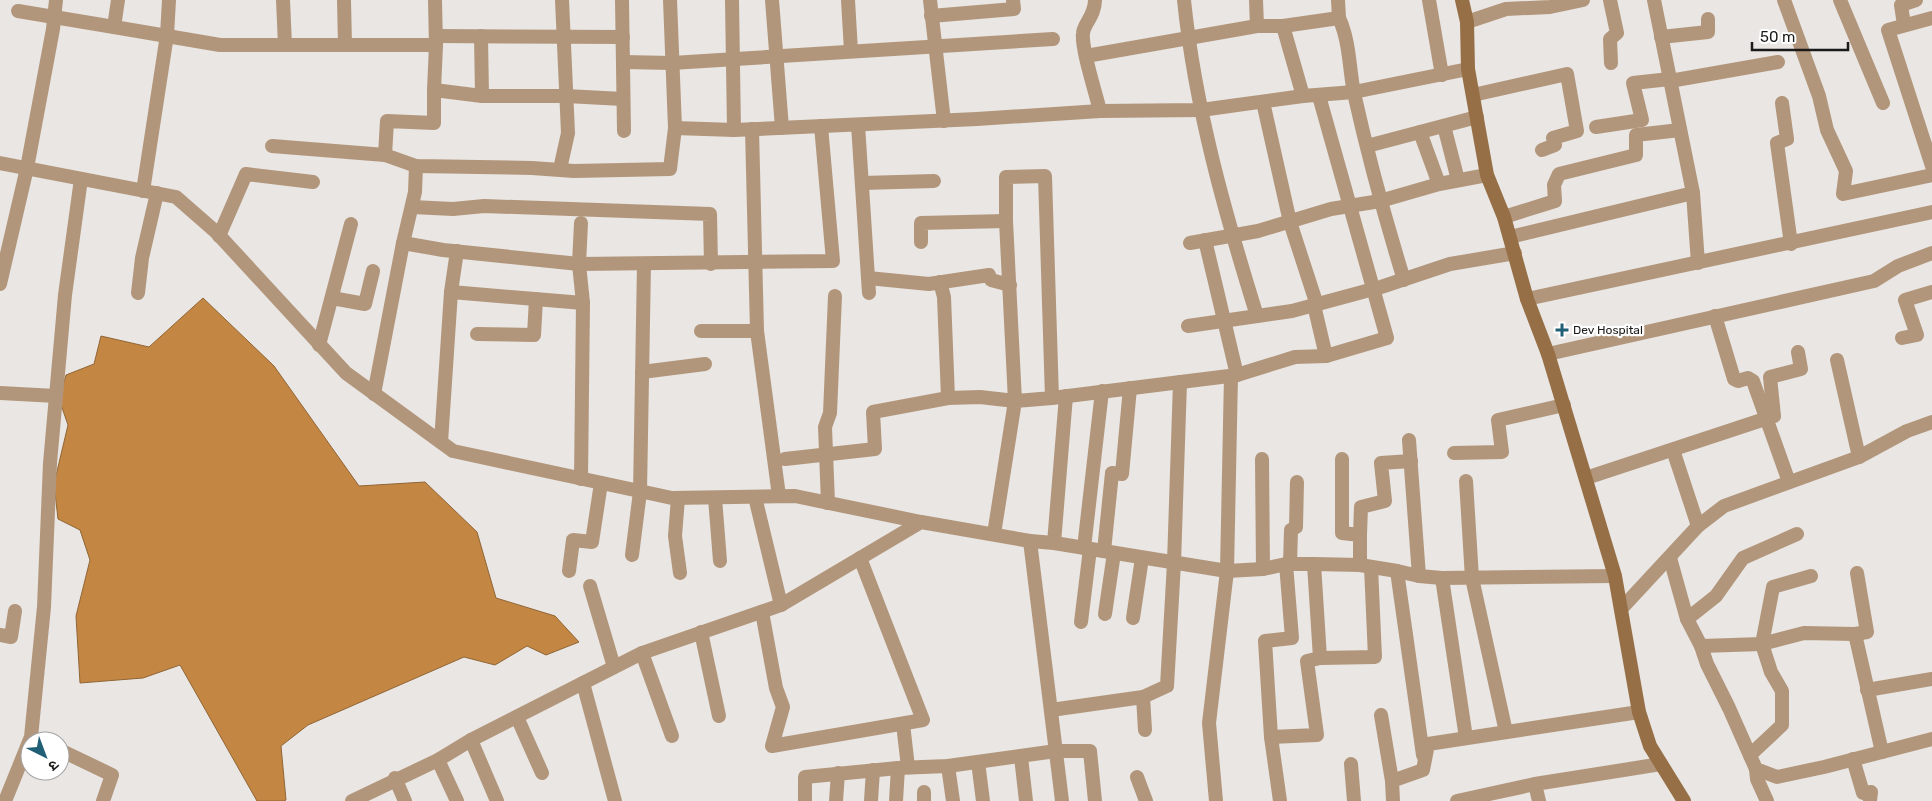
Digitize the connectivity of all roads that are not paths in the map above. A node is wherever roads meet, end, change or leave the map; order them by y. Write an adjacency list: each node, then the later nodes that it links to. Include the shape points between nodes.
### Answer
1 (56, 0): 30 (street)
2 (118, 0): 38 (street)
3 (169, 0): 39 (street)
4 (283, 0): 47 (street)
5 (344, 0): 48 (street)
6 (435, 0): 46 (street)
7 (562, 0): 41 (street)
8 (622, 0): 42 (street)
9 (671, 0): 56 (street)
10 (732, 0): 53 (street)
11 (772, 0): 51 (street)
12 (848, 0): 50 (street)
13 (930, 0): 29 (street)
14 (1013, 0): 29 (street, via 1014,9)
15 (1096, 0): 52 (street, via 1083,32)
16 (1184, 0): 43 (street)
17 (1256, 0): 36 (street)
18 (1338, 0): 31 (street)
19 (1429, 0): 59 (street)
20 (1462, 0): 34 (main road)
21 (1582, 0): 27 (street)
22 (1610, 0): 57 (street, via 1617,33 1610,39)
23 (1653, 0): 44 (street)
24 (1784, 0): 97 (street, via 1819,96 1827,130 1846,171 1843,194)
25 (1840, 0): 71 (street)
26 (1916, 0): 35 (street, via 1901,5)
27 (1549, 3): 34 (street, via 1506,9)
28 (18, 11): 30 (street)
29 (932, 16): 49 (street)
30 (55, 17): 38 (street); 94 (street)
31 (1339, 18): 37 (street); 62 (street, via 1346,32)
32 (1932, 18): 35 (street)
33 (1708, 19): 44 (street, via 1708,32)
34 (1467, 22): 58 (main road)
35 (1904, 25): 93 (street, via 1888,30)
36 (1257, 26): 37 (street); 43 (street)
37 (1283, 26): 66 (street)
38 (114, 27): 39 (street)
39 (167, 36): 47 (street, via 220,45); 104 (street)
40 (481, 36): 41 (street); 46 (street); 64 (street)
41 (562, 37): 42 (street); 65 (street)
42 (623, 37): 54 (street)
43 (1188, 37): 52 (street); 73 (street)
44 (1662, 37): 60 (street)
45 (1054, 39): 49 (street)
46 (436, 40): 48 (street); 61 (street)
47 (285, 45): 48 (street)
48 (345, 45)
49 (935, 46): 50 (street); 75 (street)
50 (852, 51): 51 (street)
51 (776, 56): 53 (street); 80 (street)
52 (1086, 56): 72 (street)
53 (733, 59): 56 (street); 83 (street)
54 (623, 62): 56 (street); 68 (street)
55 (1778, 62): 60 (street)
56 (672, 63): 79 (street)
57 (1611, 63)
58 (1468, 70): 59 (street); 63 (main road)
59 (1442, 75): 62 (street)
60 (1670, 80): 81 (street, via 1633,83 1642,120); 84 (street)
61 (434, 90): 64 (street); 90 (street, via 434,123 387,120)
62 (1354, 92): 67 (street); 88 (street)
63 (1473, 95): 74 (main road); 89 (street, via 1566,74 1577,131 1553,138 1555,145)
64 (482, 96): 65 (street)
65 (566, 96): 68 (street); 95 (street, via 568,133)
66 (1303, 96): 67 (street); 69 (street)
67 (1319, 96): 107 (street)
68 (623, 99): 85 (street)
69 (1263, 102): 73 (street); 112 (street)
70 (1782, 102): 122 (street, via 1787,139 1777,143)
71 (1883, 103)
72 (1100, 110): 73 (street); 75 (street)
73 (1201, 110): 116 (street)
74 (1477, 117): 78 (street); 96 (main road)
75 (944, 121): 76 (street)
76 (858, 125): 77 (street); 102 (street)
77 (822, 126): 80 (street); 126 (street, via 833,261)
78 (1444, 126): 86 (street); 99 (street)
79 (675, 128): 83 (street); 95 (street, via 670,169)
80 (782, 128): 82 (street)
81 (1596, 128)
82 (752, 129): 83 (street); 126 (street)
83 (734, 130)
84 (1680, 130): 105 (street); 110 (street, via 1636,135 1636,155 1560,174 1554,185 1555,201)
85 (624, 132)
86 (1420, 132): 88 (street); 103 (street)
87 (272, 146): 90 (street)
88 (1367, 146): 106 (street)
89 (1542, 150)
90 (384, 155): 92 (street)
91 (0, 163): 94 (street)
92 (416, 166): 95 (street); 108 (street)
93 (1932, 166)
94 (27, 168): 98 (street); 135 (street)
95 (560, 169)
96 (1487, 175): 99 (street); 110 (main road)
97 (1932, 175)
98 (81, 179): 104 (street); 169 (street, via 65,295)
99 (1458, 180): 103 (street)
100 (934, 181): 102 (street)
101 (313, 182): 115 (street, via 246,174)
102 (862, 183): 132 (street)
103 (1439, 184): 106 (street)
104 (150, 192): 115 (street, via 176,197); 140 (street)
105 (1693, 194): 117 (street); 127 (street)
106 (1380, 201): 107 (street); 133 (street)
107 (1349, 206): 112 (street); 137 (street)
108 (412, 207): 120 (street); 130 (street, via 453,209 484,206 710,214)
109 (1932, 212): 122 (street)
110 (1504, 217): 117 (main road)
111 (1006, 221): 119 (street, via 921,223); 136 (street); 170 (street, via 1006,177 1045,176)
112 (1290, 222): 116 (street); 147 (street)
113 (581, 223): 128 (street)
114 (351, 224): 143 (street)
115 (220, 236): 156 (street)
116 (1232, 236): 118 (street); 148 (street)
117 (1510, 237): 124 (main road)
118 (1205, 240): 121 (street); 150 (street)
119 (921, 242)
120 (403, 243): 123 (street); 168 (street)
121 (1190, 243)
122 (1791, 244): 127 (street)
123 (457, 251): 128 (street); 138 (street)
124 (1515, 253): 133 (street, via 1450,264); 145 (main road)
125 (1932, 253): 149 (street, via 1898,266 1874,281)
126 (754, 263): 130 (street); 153 (street)
127 (1698, 263): 145 (street)
128 (579, 264): 129 (street); 146 (street)
129 (644, 264): 130 (street); 162 (street)
130 (711, 264)
131 (373, 271): 143 (street, via 365,304)
132 (868, 278): 134 (street, via 929,284); 141 (street)
133 (1404, 280): 137 (street)
134 (940, 282): 136 (street, via 989,275 991,280); 171 (street, via 944,297)
135 (0, 284)
136 (1010, 285): 172 (street)
137 (1374, 289): 147 (street); 159 (street, via 1387,338)
138 (451, 292): 144 (street); 177 (street)
139 (1932, 292): 155 (street, via 1905,300 1917,335)
140 (138, 293)
141 (869, 293)
142 (835, 296): 180 (street, via 830,413 825,427)
143 (332, 298): 156 (street)
144 (536, 299): 146 (street); 154 (street, via 534,335)
145 (1527, 299): 158 (main road)
146 (583, 303): 187 (street)
147 (1315, 305): 148 (street); 159 (street)
148 (1258, 316): 150 (street)
149 (1715, 316): 158 (street); 174 (street, via 1734,379 1753,381)
150 (1224, 321): 151 (street); 163 (street)
151 (1188, 326)
152 (701, 330): 153 (street)
153 (757, 331): 193 (street)
154 (476, 334)
155 (1902, 338)
156 (320, 345): 168 (street, via 346,373)
157 (1798, 352): 174 (street, via 1801,369 1770,377 1774,416)
158 (1548, 354): 173 (main road)
159 (1326, 356): 163 (street, via 1294,357)
160 (1837, 360): 181 (street)
161 (705, 364): 162 (street)
162 (642, 372): 192 (street)
163 (1234, 376): 164 (street); 217 (street)
164 (1180, 382): 165 (street); 211 (street)
165 (1130, 388): 166 (street); 205 (street, via 1122,474 1112,473)
166 (1102, 392): 170 (street); 205 (street)
167 (0, 393): 169 (street)
168 (374, 394): 177 (street)
169 (56, 396): 254 (street)
170 (1059, 397): 172 (street); 204 (street)
171 (948, 398): 172 (street); 180 (street, via 873,412 876,449)
172 (1015, 401): 200 (street)
173 (1564, 405): 179 (street, via 1498,420 1502,452); 186 (main road)
174 (1767, 420): 178 (street); 190 (street)
175 (1932, 422): 181 (street, via 1908,430)
176 (1410, 440): 185 (street)
177 (441, 442): 187 (street, via 453,451)
178 (1672, 450): 186 (street); 199 (street)
179 (1454, 453)
180 (826, 455): 182 (street); 197 (street)
181 (1858, 457): 190 (street)
182 (785, 459)
183 (1262, 459): 215 (street)
184 (1342, 459): 202 (street, via 1342,533)
185 (1411, 461): 202 (street, via 1381,463 1385,501 1361,507); 221 (street)
186 (1586, 478): 222 (main road)
187 (581, 479): 191 (street)
188 (1466, 480): 225 (street)
189 (1298, 482): 212 (street, via 1296,527 1292,530)
190 (1789, 482): 199 (street, via 1724,506)
191 (601, 484): 192 (street); 216 (street, via 592,542 573,540)
192 (640, 492): 195 (street); 206 (street)
193 (779, 496): 194 (street); 197 (street)
194 (755, 497): 196 (street); 227 (street)
195 (678, 498): 196 (street); 219 (street, via 675,536)
196 (715, 498): 210 (street)
197 (828, 503): 198 (street)
198 (920, 522): 200 (street); 207 (street)
199 (1698, 526): 209 (street)
200 (994, 534): 203 (street)
201 (1797, 534): 233 (street, via 1743,558 1716,596)
202 (1360, 535): 214 (street)
203 (1030, 541): 204 (street); 247 (street)
204 (1054, 543): 205 (street)
205 (1098, 550): 208 (street); 231 (street); 234 (street)
206 (632, 555)
207 (860, 558): 227 (street); 252 (street, via 923,720)
208 (1142, 558): 211 (street); 232 (street)
209 (1670, 558): 229 (street); 233 (street)
210 (720, 561)
211 (1174, 563): 217 (street); 246 (street, via 1167,686)
212 (1288, 564): 213 (street); 215 (street); 257 (street, via 1292,638 1264,641)
213 (1314, 564): 214 (street); 241 (street)
214 (1366, 566): 218 (street); 241 (street, via 1375,657)
215 (1263, 569): 217 (street)
216 (569, 571)
217 (1227, 571): 300 (street, via 1208,722)
218 (1397, 571): 221 (street); 269 (street)
219 (680, 573)
220 (1858, 573): 236 (street, via 1867,632)
221 (1419, 576): 224 (street)
222 (1615, 576): 225 (street); 229 (main road)
223 (1811, 576): 238 (street, via 1773,587)
224 (1442, 578): 225 (street); 258 (street)
225 (1472, 578): 255 (street)
226 (590, 586): 242 (street)
227 (781, 605): 230 (street)
228 (15, 610): 237 (street, via 11,636)
229 (1620, 610): 248 (main road)
230 (762, 612): 235 (street); 252 (street, via 776,688 783,707 772,746)
231 (1105, 614)
232 (1133, 618)
233 (1687, 619): 239 (street)
234 (1081, 622)
235 (701, 632): 240 (street); 251 (street)
236 (1856, 634): 238 (street, via 1804,633); 245 (street)
237 (0, 635)
238 (1762, 644): 239 (street); 264 (street, via 1771,672 1782,691 1782,725)
239 (1701, 646): 264 (street)
240 (642, 653): 242 (street); 256 (street)
241 (1320, 658): 257 (street, via 1307,661 1317,736)
242 (614, 667): 244 (street)
243 (1932, 679): 245 (street)
244 (583, 683): 250 (street); 289 (street)
245 (1867, 690): 262 (street)
246 (1143, 697): 247 (street); 253 (street)
247 (1051, 710): 261 (street)
248 (1638, 712): 255 (street); 271 (main road, via 1650,746)
249 (1382, 715): 281 (street)
250 (517, 716): 260 (street); 277 (street)
251 (719, 716)
252 (902, 724): 273 (street)
253 (1145, 730)
254 (36, 731)
255 (1506, 732): 258 (street)
256 (672, 736)
257 (1271, 738): 301 (street)
258 (1466, 738): 269 (street, via 1428,744)
259 (1932, 739): 262 (street)
260 (471, 740): 266 (street); 288 (street)
261 (1056, 751): 265 (street); 297 (street); 298 (street, via 1090,750)
262 (1882, 752): 267 (street)
263 (70, 755): 284 (street, via 112,775)
264 (1750, 755): 274 (street)
265 (1021, 757): 268 (street); 296 (street)
266 (438, 760): 280 (street); 287 (street)
267 (1853, 760): 274 (street, via 1777,776); 308 (street, via 1863,793 1871,792)
268 (978, 762): 272 (street); 295 (street)
269 (1424, 763): 281 (street, via 1423,770)
270 (1351, 764): 302 (street)
271 (1661, 764): 282 (street); 306 (main road)
272 (948, 766): 273 (street); 294 (street)
273 (903, 768): 275 (street); 293 (street)
274 (1756, 769): 307 (street)
275 (873, 770): 278 (street); 292 (street)
276 (20, 773): 283 (street)
277 (542, 773)
278 (838, 773): 290 (street, via 805,777); 291 (street)
279 (1137, 777): 299 (street)
280 (396, 778): 285 (street); 286 (street)
281 (1392, 781): 303 (street)
282 (1535, 784): 304 (street); 305 (street)
283 (7, 800)
284 (103, 801)
285 (352, 801)
286 (405, 801)
287 (457, 801)
288 (498, 801)
289 (616, 801)
290 (805, 801)
291 (836, 801)
292 (871, 801)
293 (896, 801)
294 (953, 801)
295 (984, 801)
296 (1026, 801)
297 (1062, 801)
298 (1095, 801)
299 (1146, 801)
300 (1216, 801)
301 (1280, 801)
302 (1354, 801)
303 (1393, 801)
304 (1457, 801)
305 (1538, 801)
306 (1684, 801)
307 (1767, 801)
308 (1870, 801)

